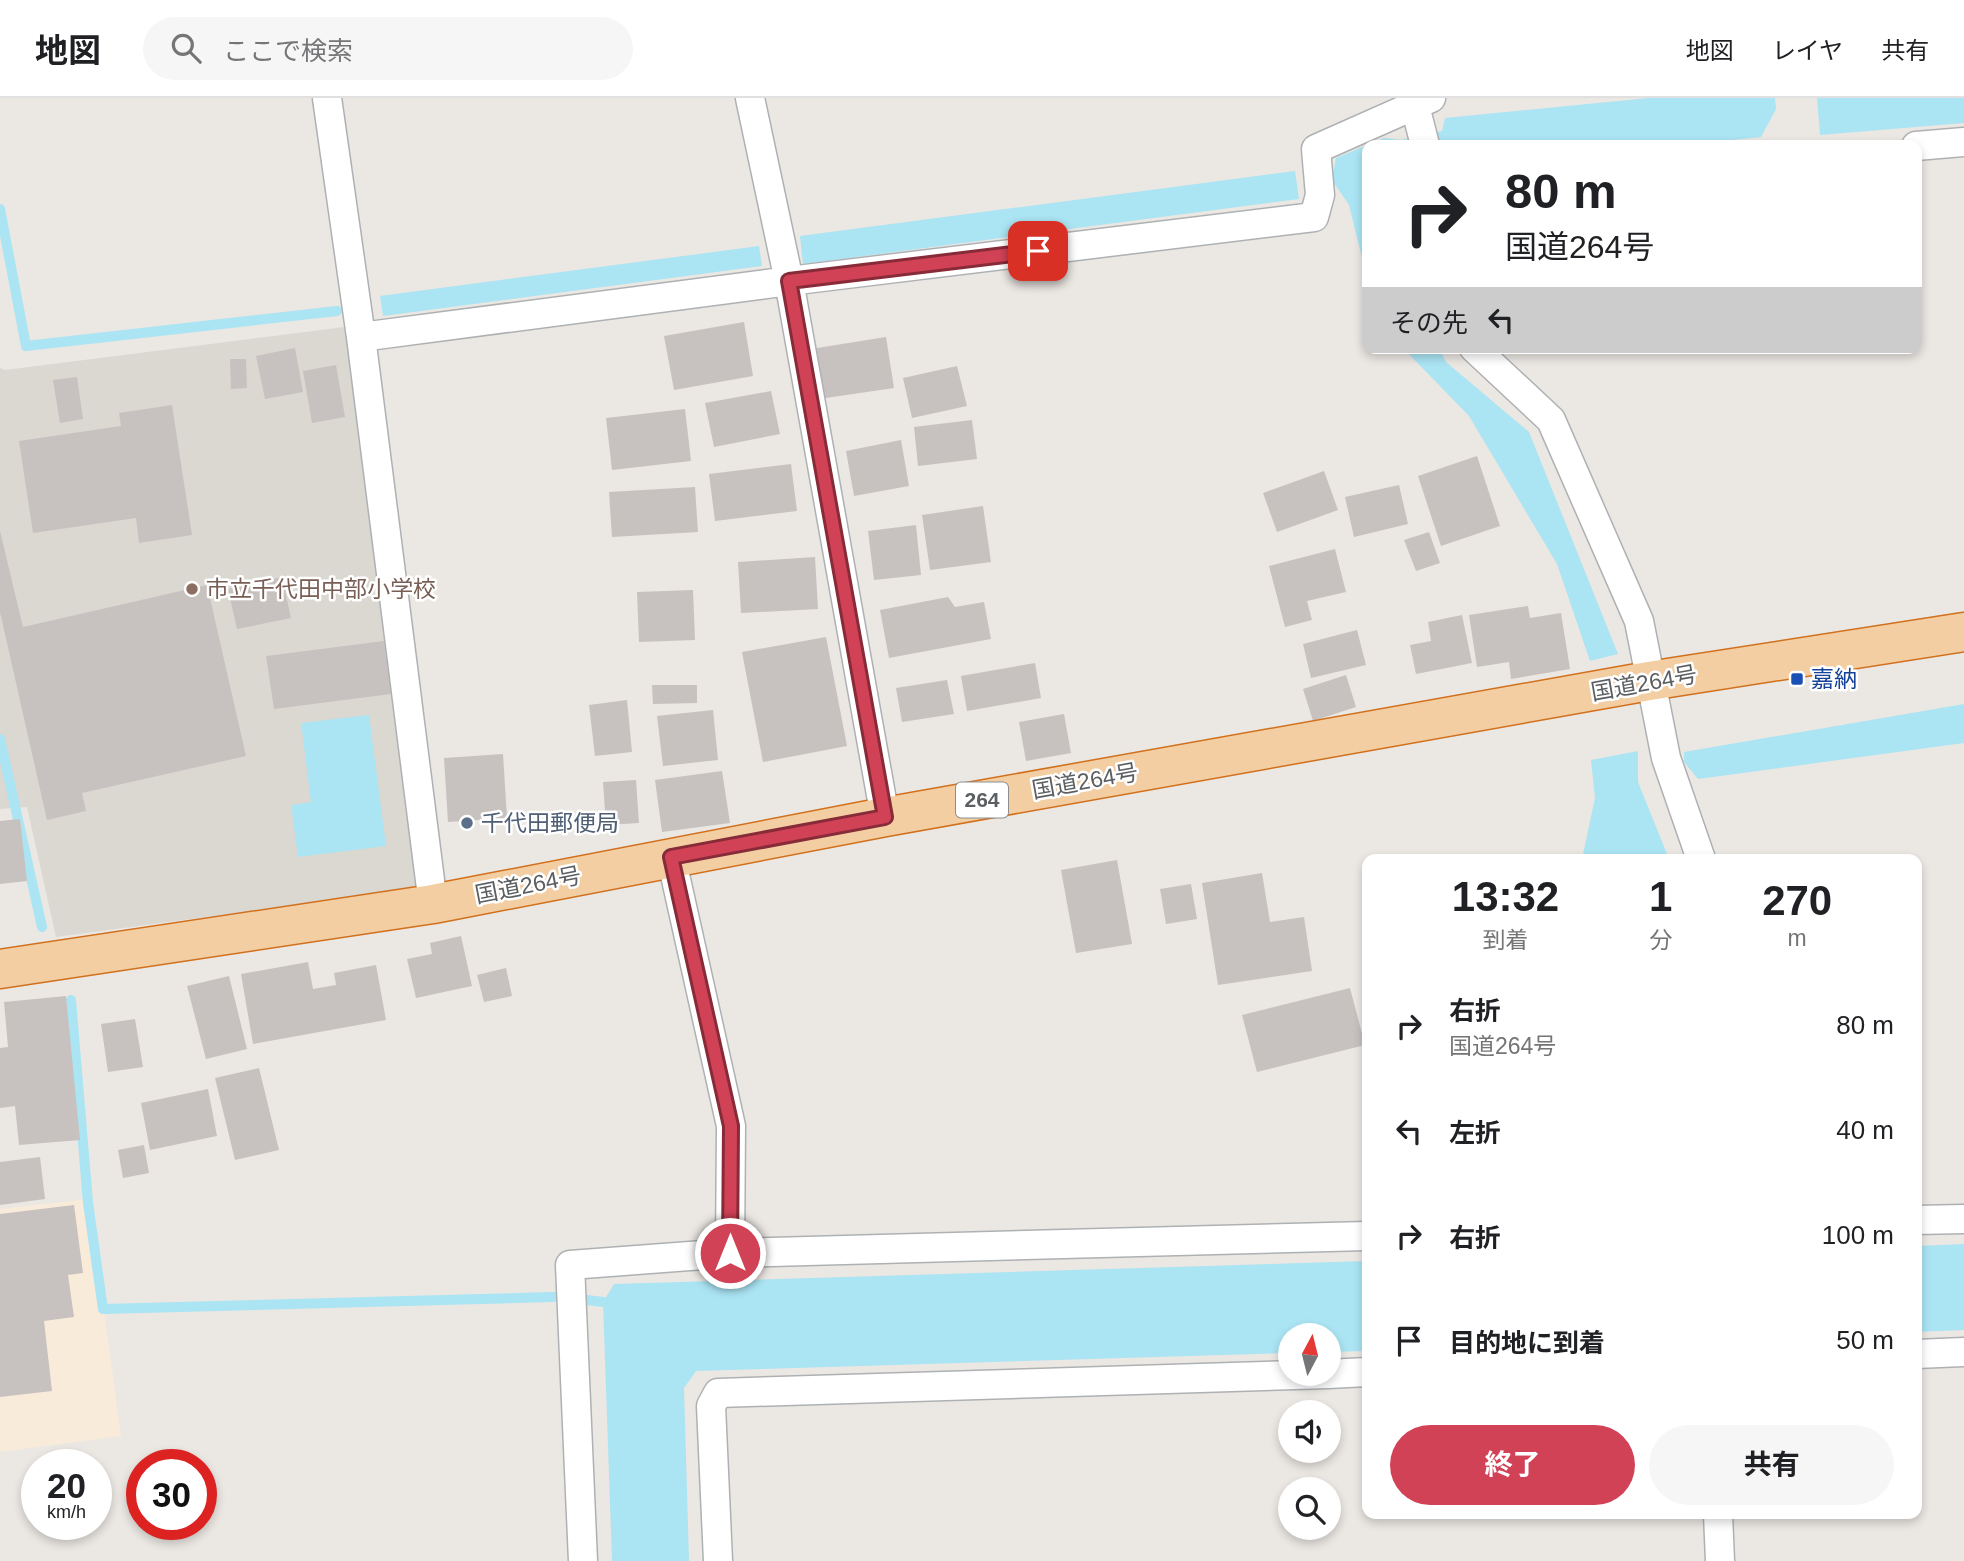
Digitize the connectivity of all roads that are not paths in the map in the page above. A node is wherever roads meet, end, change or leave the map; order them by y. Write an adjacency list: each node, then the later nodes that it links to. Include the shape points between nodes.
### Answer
1 (327, 98): 7 (street)
2 (750, 98): 6 (street)
3 (1421, 115): 6 (street, via 1316,149 1321,195 1314,217)
4 (1964, 142): 5 (street)
5 (1922, 146)
6 (789, 281): 7 (street); 11 (street)
7 (361, 337): 14 (street)
8 (1480, 354): 10 (street, via 1551,420 1639,621)
9 (1964, 632): 10 (highway, 国道264号 / 264)
10 (1649, 681): 11 (highway, 国道264号 / 264); 12 (street, via 1666,758)
11 (885, 817): 13 (highway, 国道264号 / 264)
12 (1699, 854)
13 (671, 857): 14 (highway, 国道264号 / 264); 19 (street, via 731,1126)
14 (433, 904): 15 (highway, 国道264号 / 264)
15 (0, 969)
16 (1964, 1219): 17 (street)
17 (1922, 1220)
18 (1362, 1236): 19 (street)
19 (730, 1253): 26 (street, via 570,1265)
20 (1964, 1352): 21 (street)
21 (1922, 1354)
22 (1362, 1373): 23 (street)
23 (1341, 1374)
24 (1278, 1376): 27 (street, via 718,1393 711,1406)
25 (1718, 1519): 28 (street)
26 (583, 1561)
27 (718, 1561)
28 (1720, 1561)

